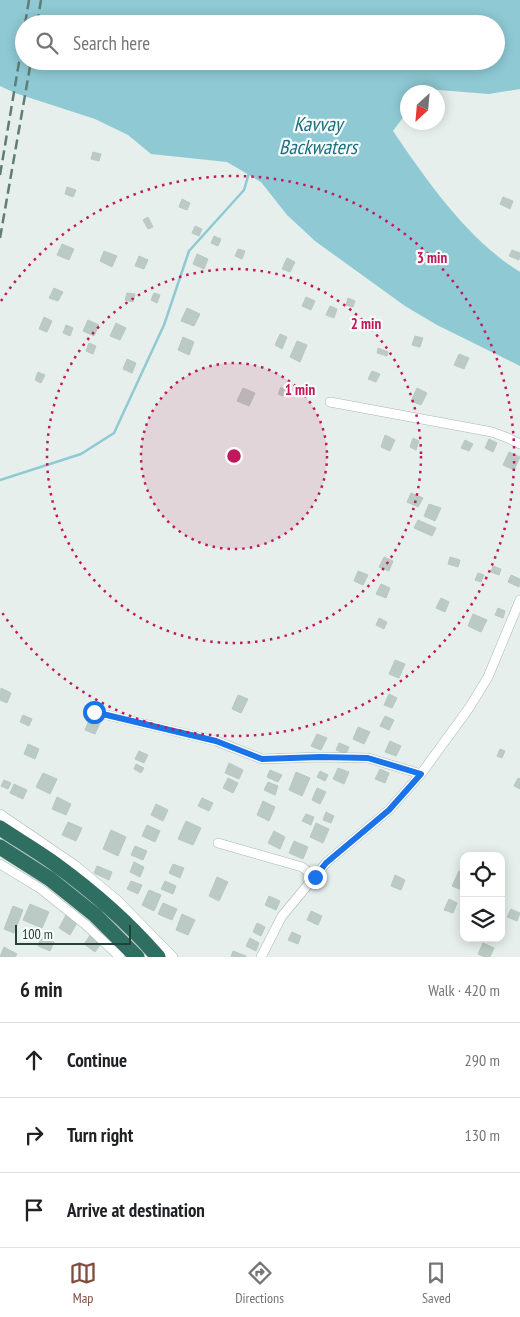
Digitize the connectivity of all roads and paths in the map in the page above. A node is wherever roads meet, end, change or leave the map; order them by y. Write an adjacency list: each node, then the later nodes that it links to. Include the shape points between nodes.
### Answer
1 (330, 402): 2 (street, via 492,432)
2 (520, 444)
3 (520, 600): 5 (street, via 488,677)
4 (94, 712): 5 (street, via 216,741 262,759 368,758)
5 (421, 774): 11 (street, via 389,810 326,863)
6 (0, 814): 15 (street, via 116,898)
7 (0, 828): 14 (highway, via 55,864 103,902)
8 (218, 843): 11 (street, via 302,867)
9 (0, 847): 13 (highway, via 95,915)
10 (0, 864): 12 (street, via 41,889)
11 (315, 877): 16 (street, via 282,916)
12 (120, 957)
13 (137, 957)
14 (158, 957)
15 (173, 957)
16 (261, 957)

